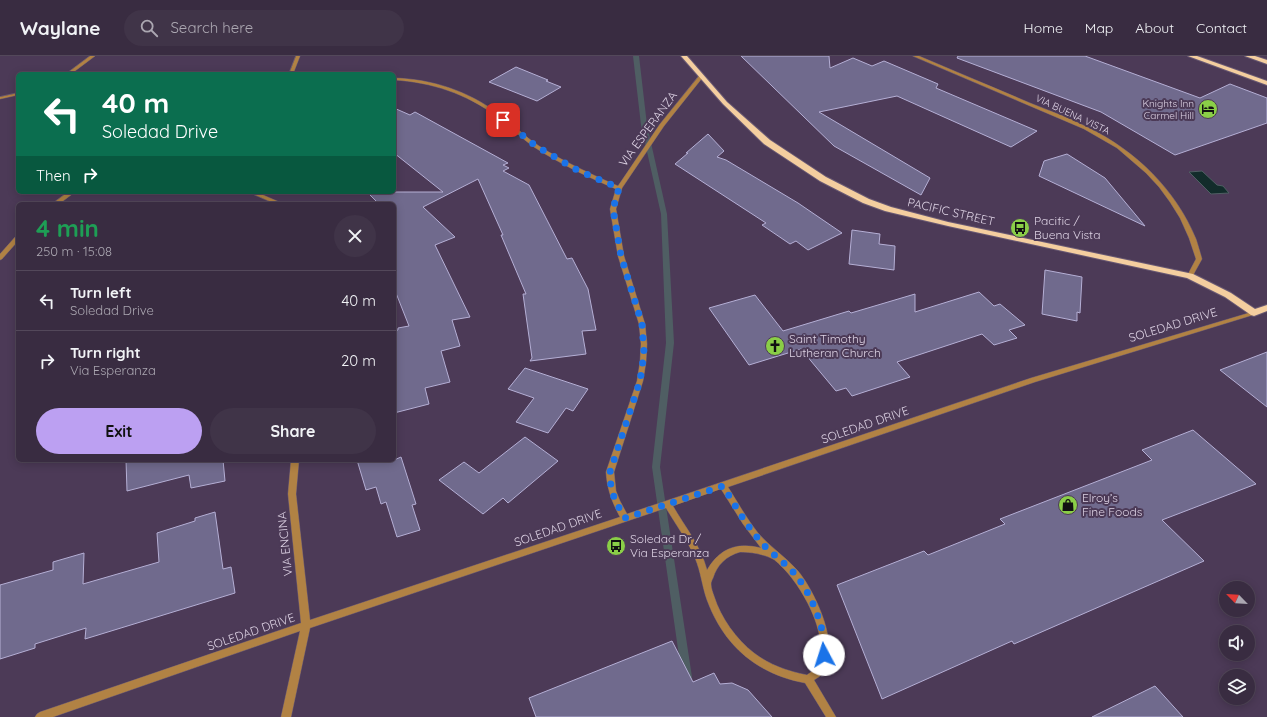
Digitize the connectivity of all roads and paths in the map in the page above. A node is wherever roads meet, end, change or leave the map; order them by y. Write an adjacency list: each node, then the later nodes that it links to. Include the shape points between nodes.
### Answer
1 (93, 56): 8 (street)
2 (298, 56): 9 (street)
3 (684, 56): 10 (main road, PACIFIC STREET)
4 (915, 56): 22 (street, VIA BUENA VISTA, via 1086,128 1128,154 1158,182 1174,202 1191,235 1199,259)
5 (1191, 56): 12 (main road)
6 (1248, 56): 7 (main road)
7 (1267, 62)
8 (71, 72)
9 (293, 72)
10 (701, 77): 15 (street, VIA ESPERANZA, via 662,125); 22 (main road, PACIFIC STREET, via 767,142 823,179 866,202 948,224)
11 (396, 79): 15 (street, via 421,81 460,94 492,111 536,146 577,170)
12 (1267, 84)
13 (16, 94): 14 (street)
14 (0, 98)
15 (619, 188): 28 (street, VIA ESPERANZA, via 613,209 621,256 642,324 644,344 640,381 610,472 613,497)
16 (69, 194): 18 (street)
17 (256, 194): 19 (street)
18 (58, 202)
19 (276, 202)
20 (16, 239): 21 (street)
21 (0, 258)
22 (1190, 276): 24 (main road, PACIFIC STREET, via 1228,295)
23 (1267, 308): 24 (main road, SOLEDAD DRIVE)
24 (1254, 313): 26 (street, SOLEDAD DRIVE, via 1033,380)
25 (295, 462): 31 (street, VIA ENCINA, via 292,494)
26 (723, 486): 27 (street, SOLEDAD DRIVE); 29 (street, via 761,543)
27 (668, 504): 28 (street, SOLEDAD DRIVE); 30 (street, via 699,560)
28 (625, 518): 31 (street, SOLEDAD DRIVE)
29 (777, 558): 30 (street, via 760,549 744,548 730,552 716,561); 32 (street, via 798,577 810,598 825,645 823,664 819,671)
30 (707, 584): 32 (street, via 720,618 734,639 751,656 772,670 791,677)
31 (306, 625): 33 (street, SOLEDAD DRIVE); 34 (street, VIA ENCINA)
32 (808, 679): 35 (street)
33 (40, 717)
34 (286, 717)
35 (831, 717)

